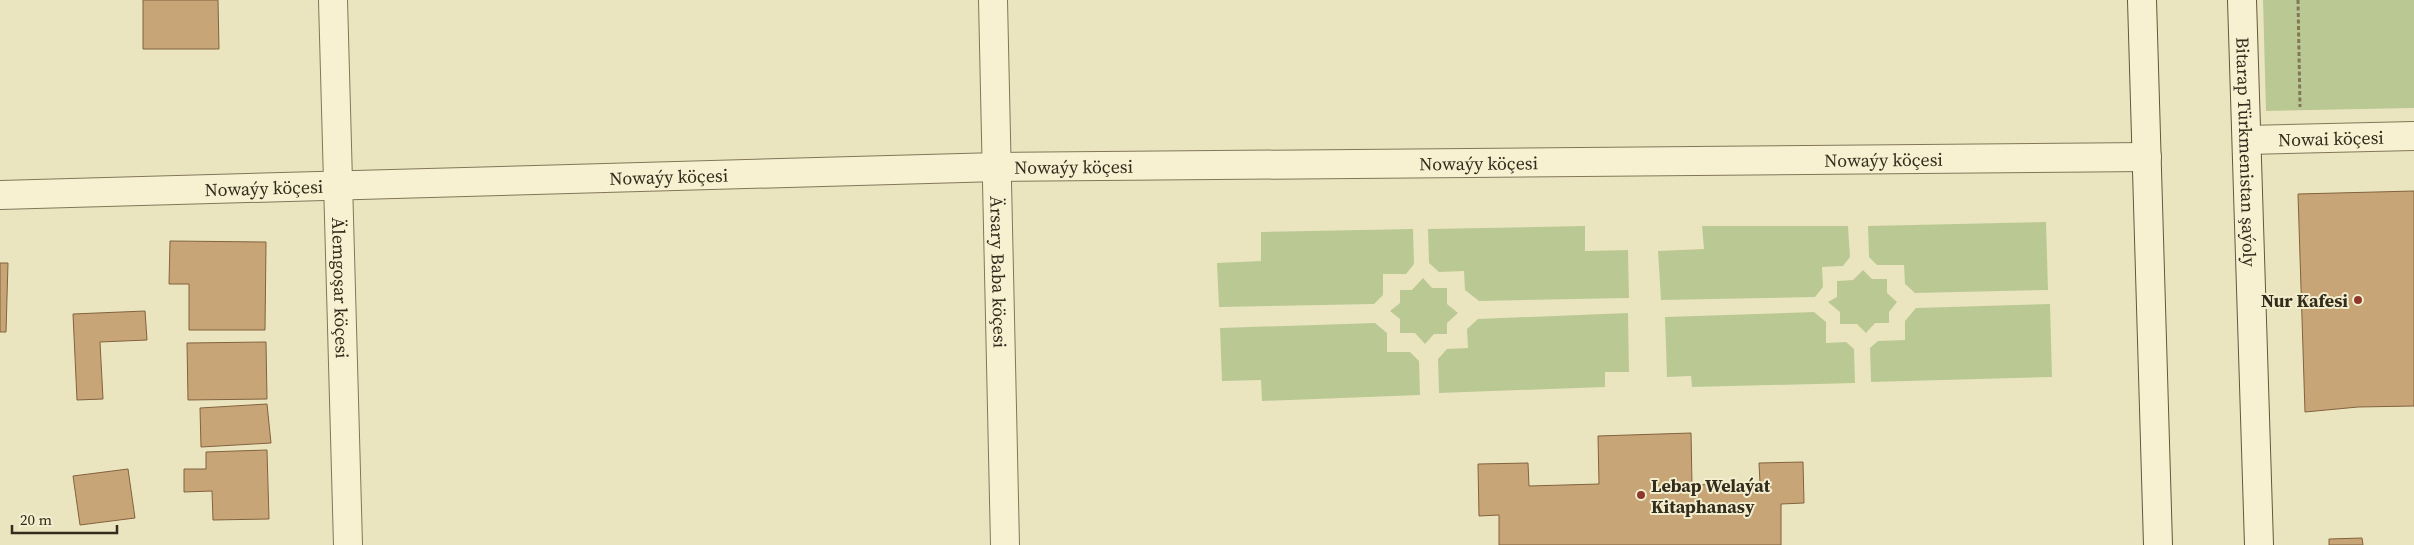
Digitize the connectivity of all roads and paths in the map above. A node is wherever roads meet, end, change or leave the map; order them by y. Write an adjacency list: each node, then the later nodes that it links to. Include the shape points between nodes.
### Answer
1 (333, 0): 11 (street, Älemgoşar köçesi)
2 (994, 0): 10 (street, Ärsary Baba köçesi)
3 (2142, 0): 9 (street)
4 (2242, 0): 8 (street, Bitarap Türkmenistan şaýoly)
5 (2298, 0): 7 (path)
6 (2414, 136): 7 (street, Nowai köçesi)
7 (2302, 138): 8 (street, Nowai köçesi)
8 (2246, 140): 16 (street, Bitarap Türkmenistan şaýoly)
9 (2147, 157): 10 (street, Nowaýy köçesi); 15 (street)
10 (998, 167): 11 (street, Nowaýy köçesi); 14 (street, Ärsary Baba köçesi)
11 (338, 187): 12 (street, Nowaýy köçesi); 13 (street, Älemgoşar köçesi)
12 (0, 194)
13 (348, 545)
14 (1005, 545)
15 (2158, 545)
16 (2259, 545)

